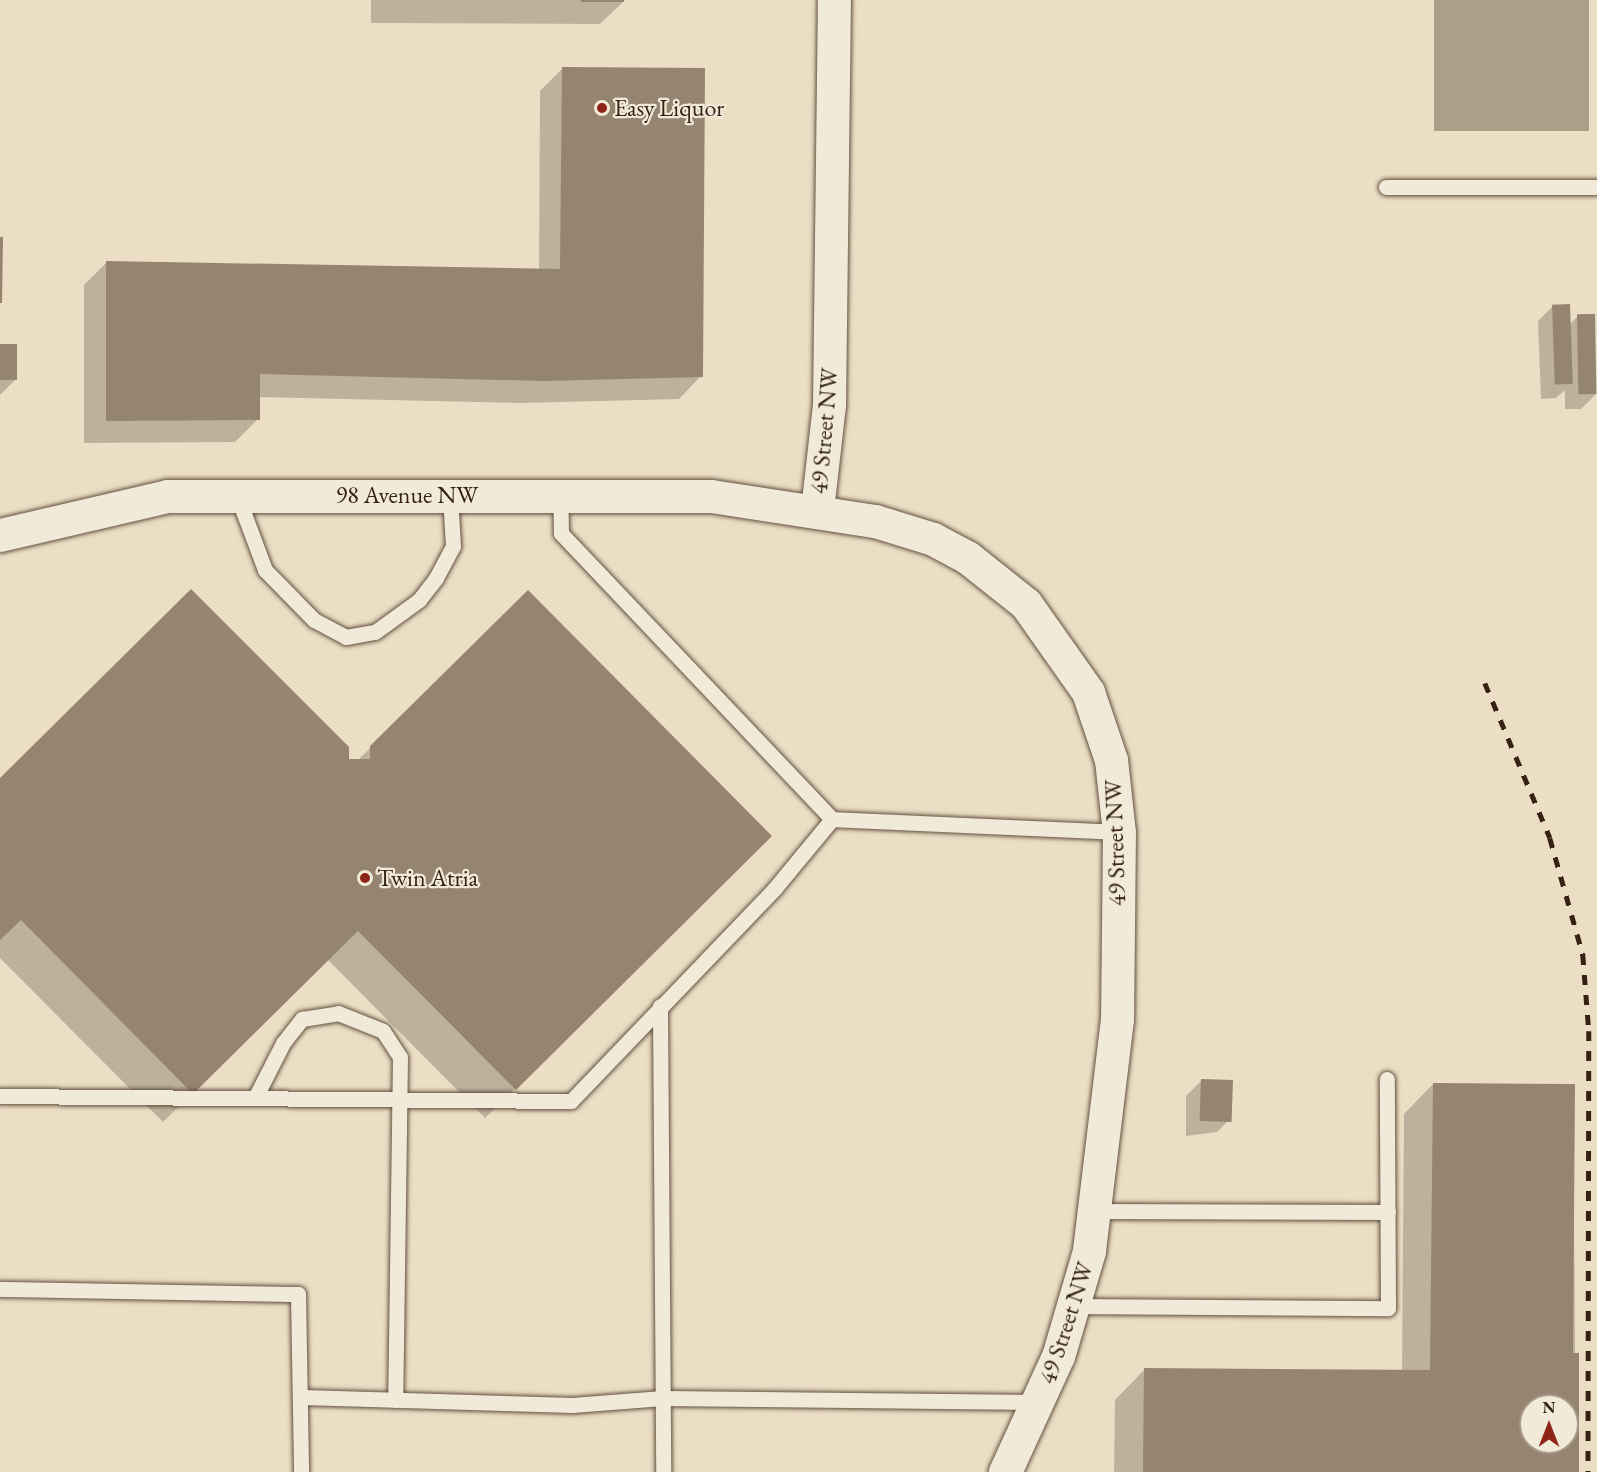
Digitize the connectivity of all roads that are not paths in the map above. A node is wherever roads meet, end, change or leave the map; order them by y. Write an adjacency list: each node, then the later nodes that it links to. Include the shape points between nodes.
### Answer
1 (834, 0): 7 (street, 49 Street NW, via 829,405)
2 (1386, 187): 3 (lane)
3 (1597, 187)
4 (560, 494): 6 (street, 98 Avenue NW); 7 (street, 98 Avenue NW, via 711,496); 9 (lane, via 561,533)
5 (237, 495): 6 (street, 98 Avenue NW); 6 (lane, via 265,570 314,620 346,637 375,632 419,600 436,578 453,546); 8 (street, 98 Avenue NW, via 147,499)
6 (450, 495)
7 (817, 510): 10 (street, 49 Street NW, via 933,539 967,557 1026,604 1070,660 1097,714 1111,760)
8 (0, 535)
9 (832, 819): 10 (lane); 11 (lane, via 775,888)
10 (1119, 832): 16 (street, 49 Street NW, via 1117,1019)
11 (660, 1006): 15 (lane, via 572,1101); 21 (lane)
12 (1387, 1079): 17 (lane)
13 (0, 1096): 14 (lane)
14 (255, 1098): 15 (lane); 15 (lane, via 283,1043 302,1019 338,1013 383,1031 400,1058)
15 (399, 1100): 22 (lane)
16 (1096, 1211): 17 (lane); 19 (street, 49 Street NW)
17 (1388, 1212): 19 (lane, via 1388,1308)
18 (0, 1289): 20 (lane, via 298,1294)
19 (1074, 1306): 23 (street, 49 Street NW)
20 (302, 1397): 22 (lane); 24 (lane)
21 (663, 1398): 22 (lane, via 572,1405); 23 (lane); 25 (lane)
22 (395, 1400)
23 (1039, 1402): 26 (street, 49 Street NW)
24 (301, 1472)
25 (663, 1472)
26 (1005, 1472)

